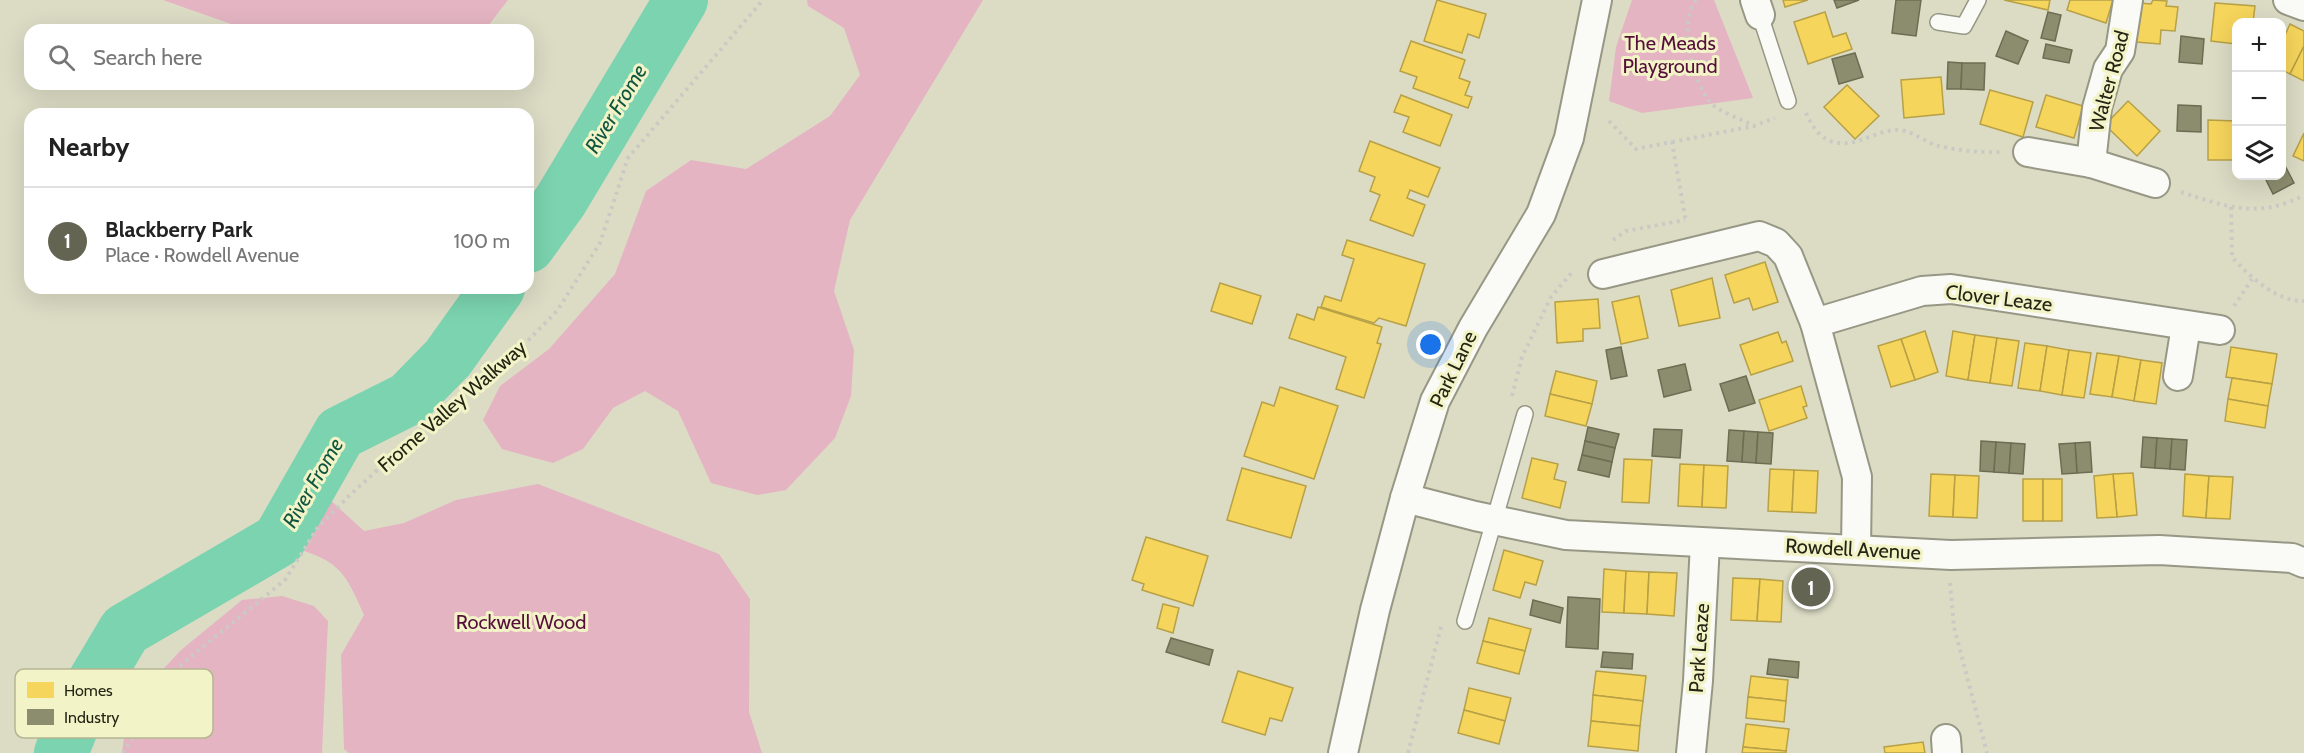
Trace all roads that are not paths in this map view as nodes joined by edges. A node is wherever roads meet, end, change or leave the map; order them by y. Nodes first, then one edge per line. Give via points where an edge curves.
1 (1597, 0) edge
2 (1978, 0) edge
3 (2128, 0) edge
4 (2288, 0) edge
5 (2304, 6) edge
6 (1757, 7) edge
7 (1938, 22) dead end
8 (1792, 107) road end
9 (2028, 152) road end
10 (2091, 162) junction
11 (2155, 183) road end
12 (1603, 274) dead end
13 (1815, 322) junction
14 (2186, 326) junction
15 (2220, 330) dead end
16 (2178, 375) dead end
17 (1525, 414) dead end
18 (1405, 498) junction
19 (1492, 520) junction
20 (1706, 543) junction
21 (1856, 549) junction
22 (2304, 563) edge
23 (1465, 621) dead end
24 (1342, 753) edge
25 (1691, 753) edge

1 - 18 street, Park Lane via 1569,138 1541,214 1473,328 1436,401
2 - 7 lane via 1964,26
3 - 10 street, Walter Road via 2120,51 2108,69 2097,108
4 - 5 street
6 - 8 lane
9 - 10 street
10 - 11 street
12 - 13 street via 1759,236 1776,243 1788,256
13 - 14 street, Clover Leaze via 1922,291 1951,289
13 - 21 street via 1857,477
14 - 15 street, Clover Leaze
14 - 16 street
17 - 19 lane
18 - 19 street, Rowdell Avenue
18 - 24 street, Park Lane
19 - 20 street, Rowdell Avenue via 1566,534
19 - 23 lane
20 - 21 street, Rowdell Avenue
20 - 25 street, Park Leaze
21 - 22 street, Rowdell Avenue via 1952,555 2159,550 2292,558

